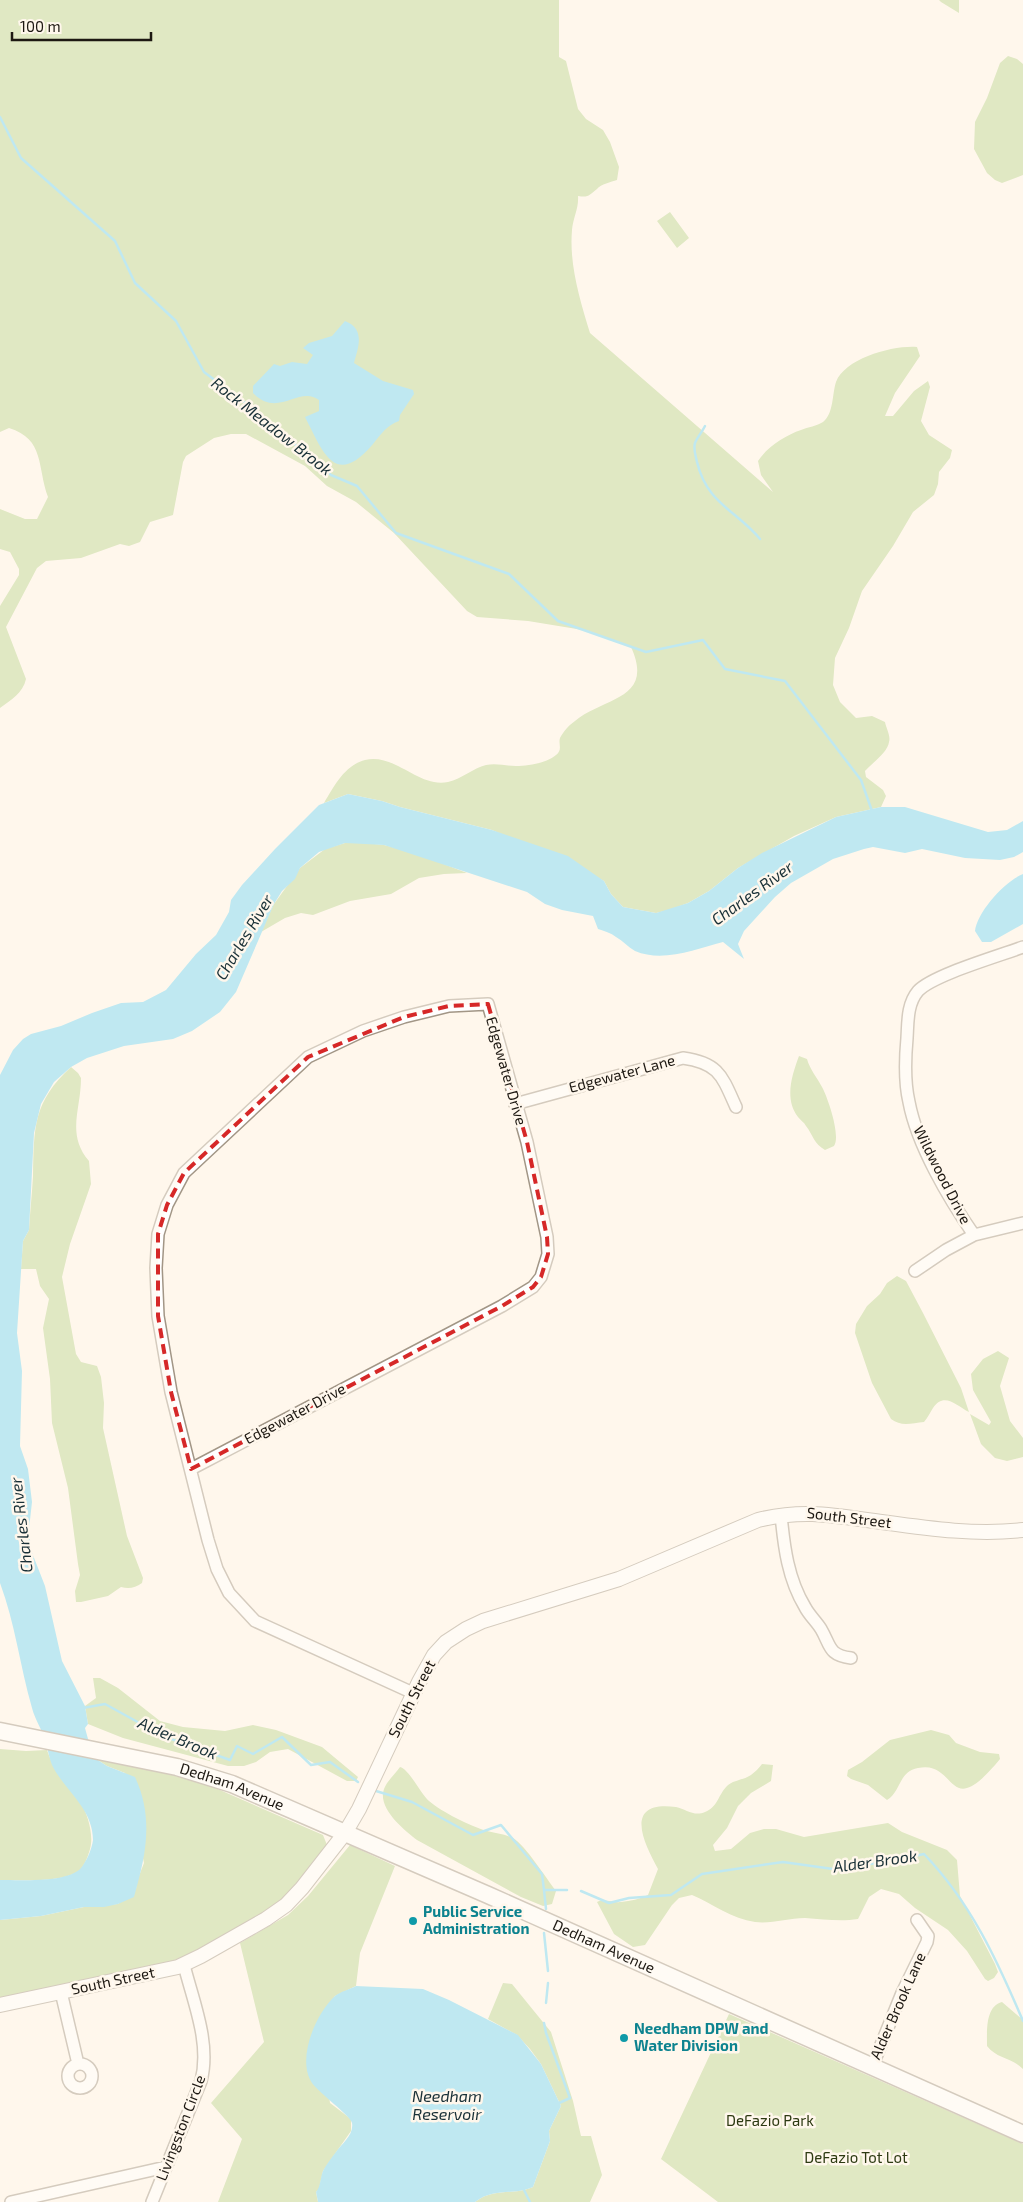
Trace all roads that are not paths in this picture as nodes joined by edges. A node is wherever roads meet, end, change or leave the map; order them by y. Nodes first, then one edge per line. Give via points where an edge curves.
1 (1023, 947) edge
2 (516, 1104) junction
3 (736, 1107) dead end
4 (1023, 1223) edge
5 (974, 1235) junction
6 (915, 1271) dead end
7 (190, 1469) junction
8 (781, 1515) junction
9 (1023, 1530) edge
10 (851, 1658) dead end
11 (413, 1693) junction
12 (0, 1731) edge
13 (345, 1833) junction
14 (917, 1920) dead end
15 (184, 1965) junction
16 (61, 1992) junction
17 (0, 2005) edge
18 (78, 2064) dead end
19 (872, 2066) junction
20 (1023, 2134) edge
21 (166, 2167) junction
22 (11, 2202) edge
23 (152, 2202) edge

1 - 5 street, Wildwood Drive via 928,983 915,996 909,1011 905,1076 913,1121 926,1152
2 - 3 street, Edgewater Lane via 683,1058 708,1064 722,1076
2 - 7 street, Edgewater Drive via 547,1237 548,1254 541,1277 533,1286 502,1306
2 - 7 street, Edgewater Drive via 488,1004 449,1006 363,1031 308,1057 184,1172 167,1205 158,1234 156,1268 162,1349
4 - 5 street
5 - 6 street
7 - 11 street, Edgewater Drive via 217,1569 242,1608 255,1621
8 - 9 street, South Street via 800,1512 824,1514 962,1532
8 - 10 street via 786,1563 804,1606 833,1652
8 - 11 street, South Street via 758,1520 619,1578 474,1625 438,1650
11 - 13 street, South Street
12 - 13 main road, Dedham Avenue via 186,1769 213,1777
13 - 15 street, South Street via 313,1876 280,1909 246,1932
13 - 19 main road, Dedham Avenue
14 - 19 street, Alder Brook Lane via 928,1936 927,1942
15 - 16 street, South Street
15 - 21 street, Livingston Circle via 200,2032 204,2069
16 - 17 street, South Street
16 - 18 street
19 - 20 main road, Dedham Avenue
21 - 22 street
21 - 23 street, Livingston Circle

